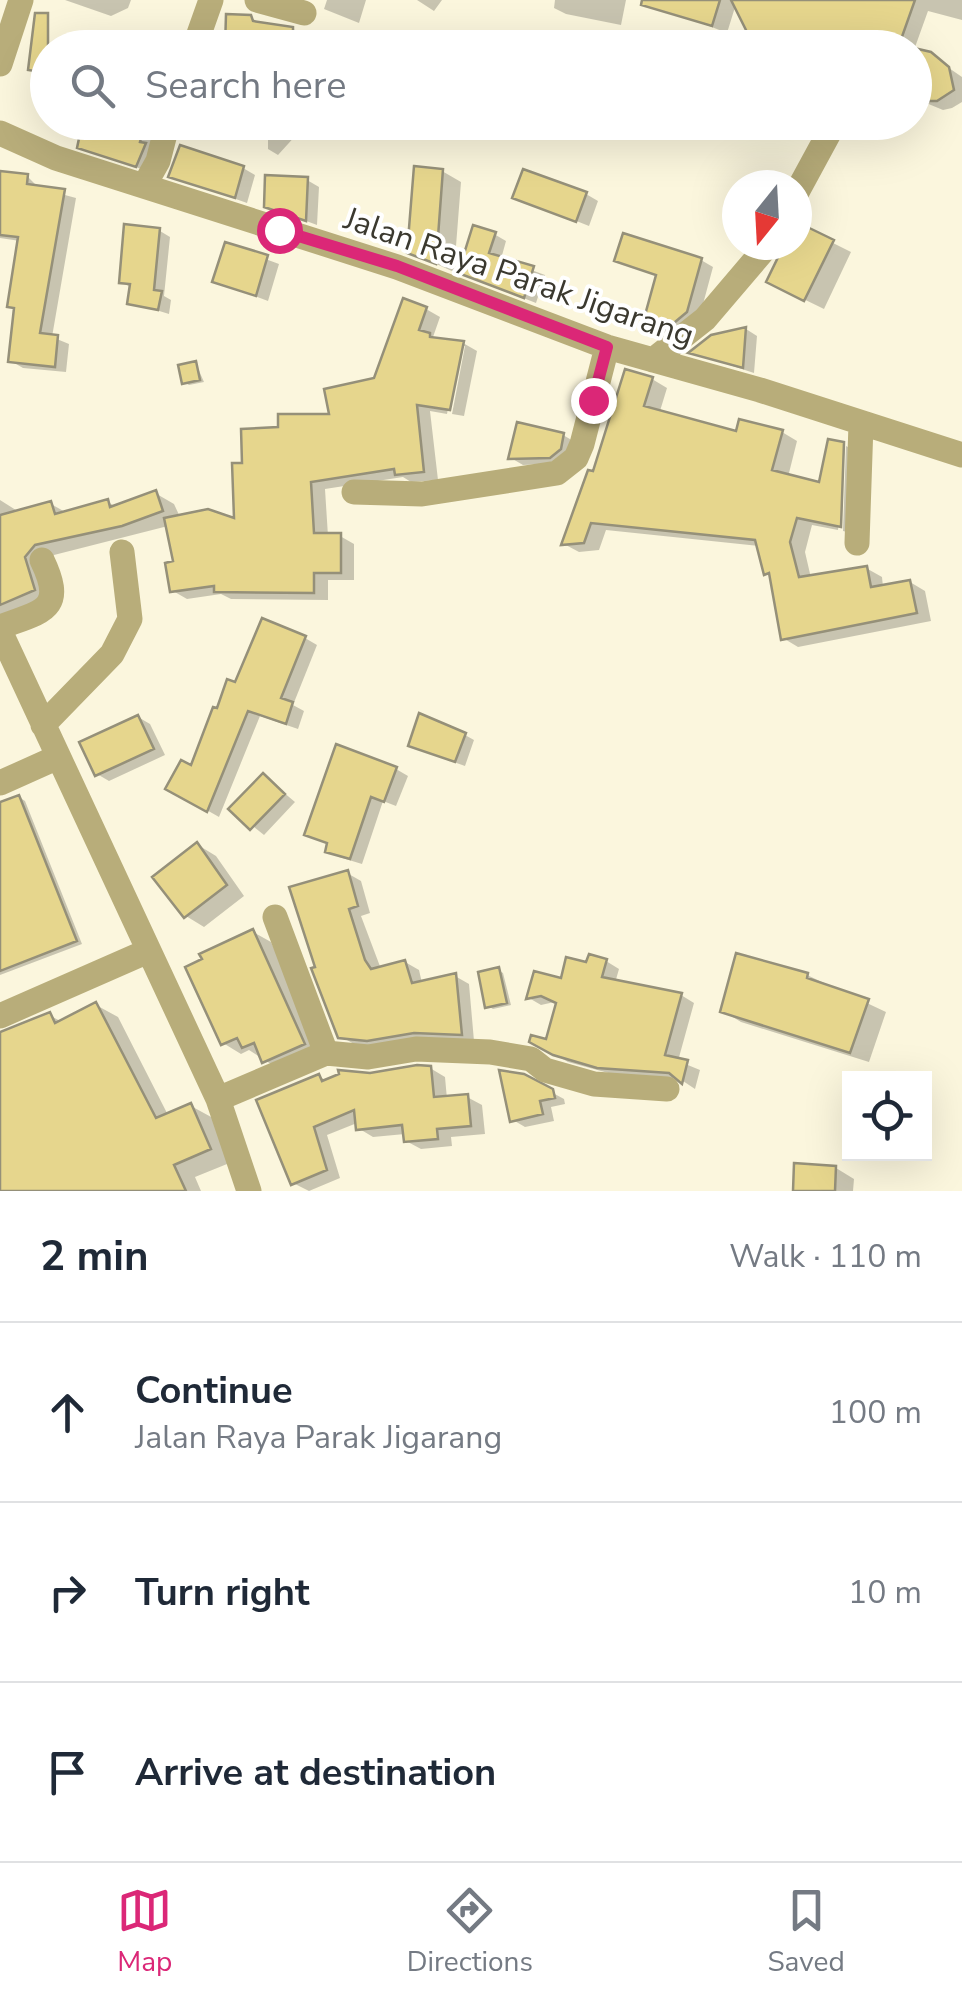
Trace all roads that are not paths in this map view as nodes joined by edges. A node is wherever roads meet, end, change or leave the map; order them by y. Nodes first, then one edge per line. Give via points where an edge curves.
1 (21, 0) edge
2 (211, 0) edge
3 (257, 0) edge
4 (304, 13) dead end
5 (200, 30) edge
6 (0, 64) edge
7 (0, 134) edge
8 (161, 140) edge
9 (825, 140) edge
10 (809, 170) edge
11 (144, 186) junction
12 (755, 260) edge
13 (607, 347) junction
14 (653, 360) junction
15 (861, 424) junction
16 (962, 455) edge
17 (354, 492) dead end
18 (857, 544) dead end
19 (122, 552) dead end
20 (42, 560) dead end
21 (0, 629) edge
22 (43, 725) junction
23 (58, 757) junction
24 (0, 783) edge
25 (276, 917) dead end
26 (148, 951) junction
27 (0, 1016) edge
28 (326, 1053) junction
29 (668, 1090) dead end
30 (218, 1099) junction
31 (247, 1190) edge

1 - 6 street
2 - 5 street
3 - 4 street
7 - 11 street, Jalan Raya Parak Jigarang
8 - 11 street
9 - 10 street
11 - 13 street, Jalan Raya Parak Jigarang via 397,266
12 - 14 street via 705,320
13 - 14 street, Jalan Raya Parak Jigarang
13 - 17 street via 576,458 557,473 422,494
14 - 15 street, Jalan Raya Parak Jigarang
15 - 16 street, Jalan Raya Parak Jigarang
15 - 18 street
19 - 22 street via 130,619 112,654
20 - 21 street via 54,597 44,611
21 - 22 street
22 - 23 street
23 - 24 street
23 - 26 street
25 - 28 street
26 - 27 street
26 - 30 street
28 - 29 street via 490,1052 594,1084
28 - 30 street
30 - 31 street

